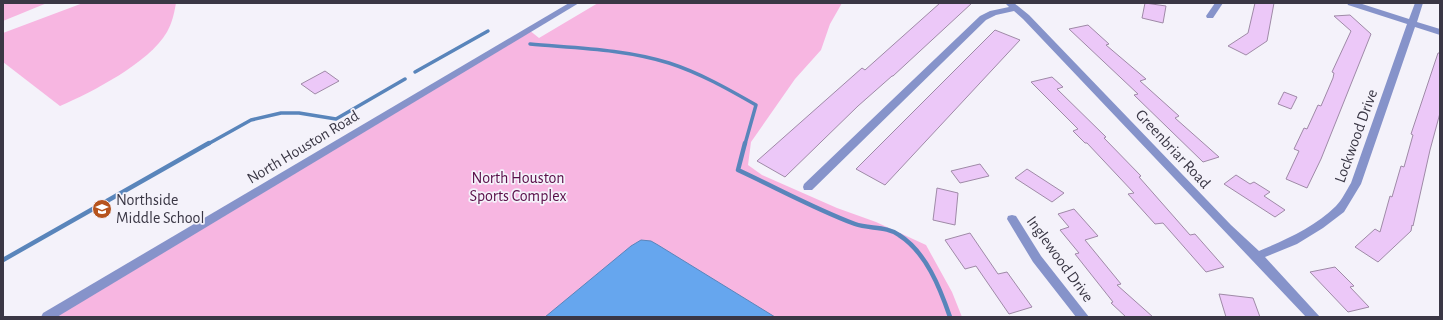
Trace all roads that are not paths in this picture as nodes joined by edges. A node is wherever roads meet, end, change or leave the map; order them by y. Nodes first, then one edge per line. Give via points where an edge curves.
1 (575, 3) edge
2 (1219, 3) edge
3 (1351, 3) edge
4 (1419, 3) edge
5 (1012, 6) edge
6 (1210, 16) dead end
7 (1412, 23) junction
8 (1440, 32) edge
9 (808, 187) dead end
10 (1012, 219) dead end
11 (1257, 256) junction
12 (47, 317) edge
13 (1083, 317) edge
14 (1314, 317) edge

1 - 12 street, North Houston Road
2 - 6 street
3 - 7 street
4 - 7 street, Lockwood Drive
5 - 9 street via 983,18
5 - 11 street, Greenbriar Road via 1026,17 1227,228
7 - 8 street
7 - 11 street, Lockwood Drive via 1356,184 1340,209 1293,241
10 - 13 street, Inglewood Drive via 1037,259
11 - 14 street, Greenbriar Road

